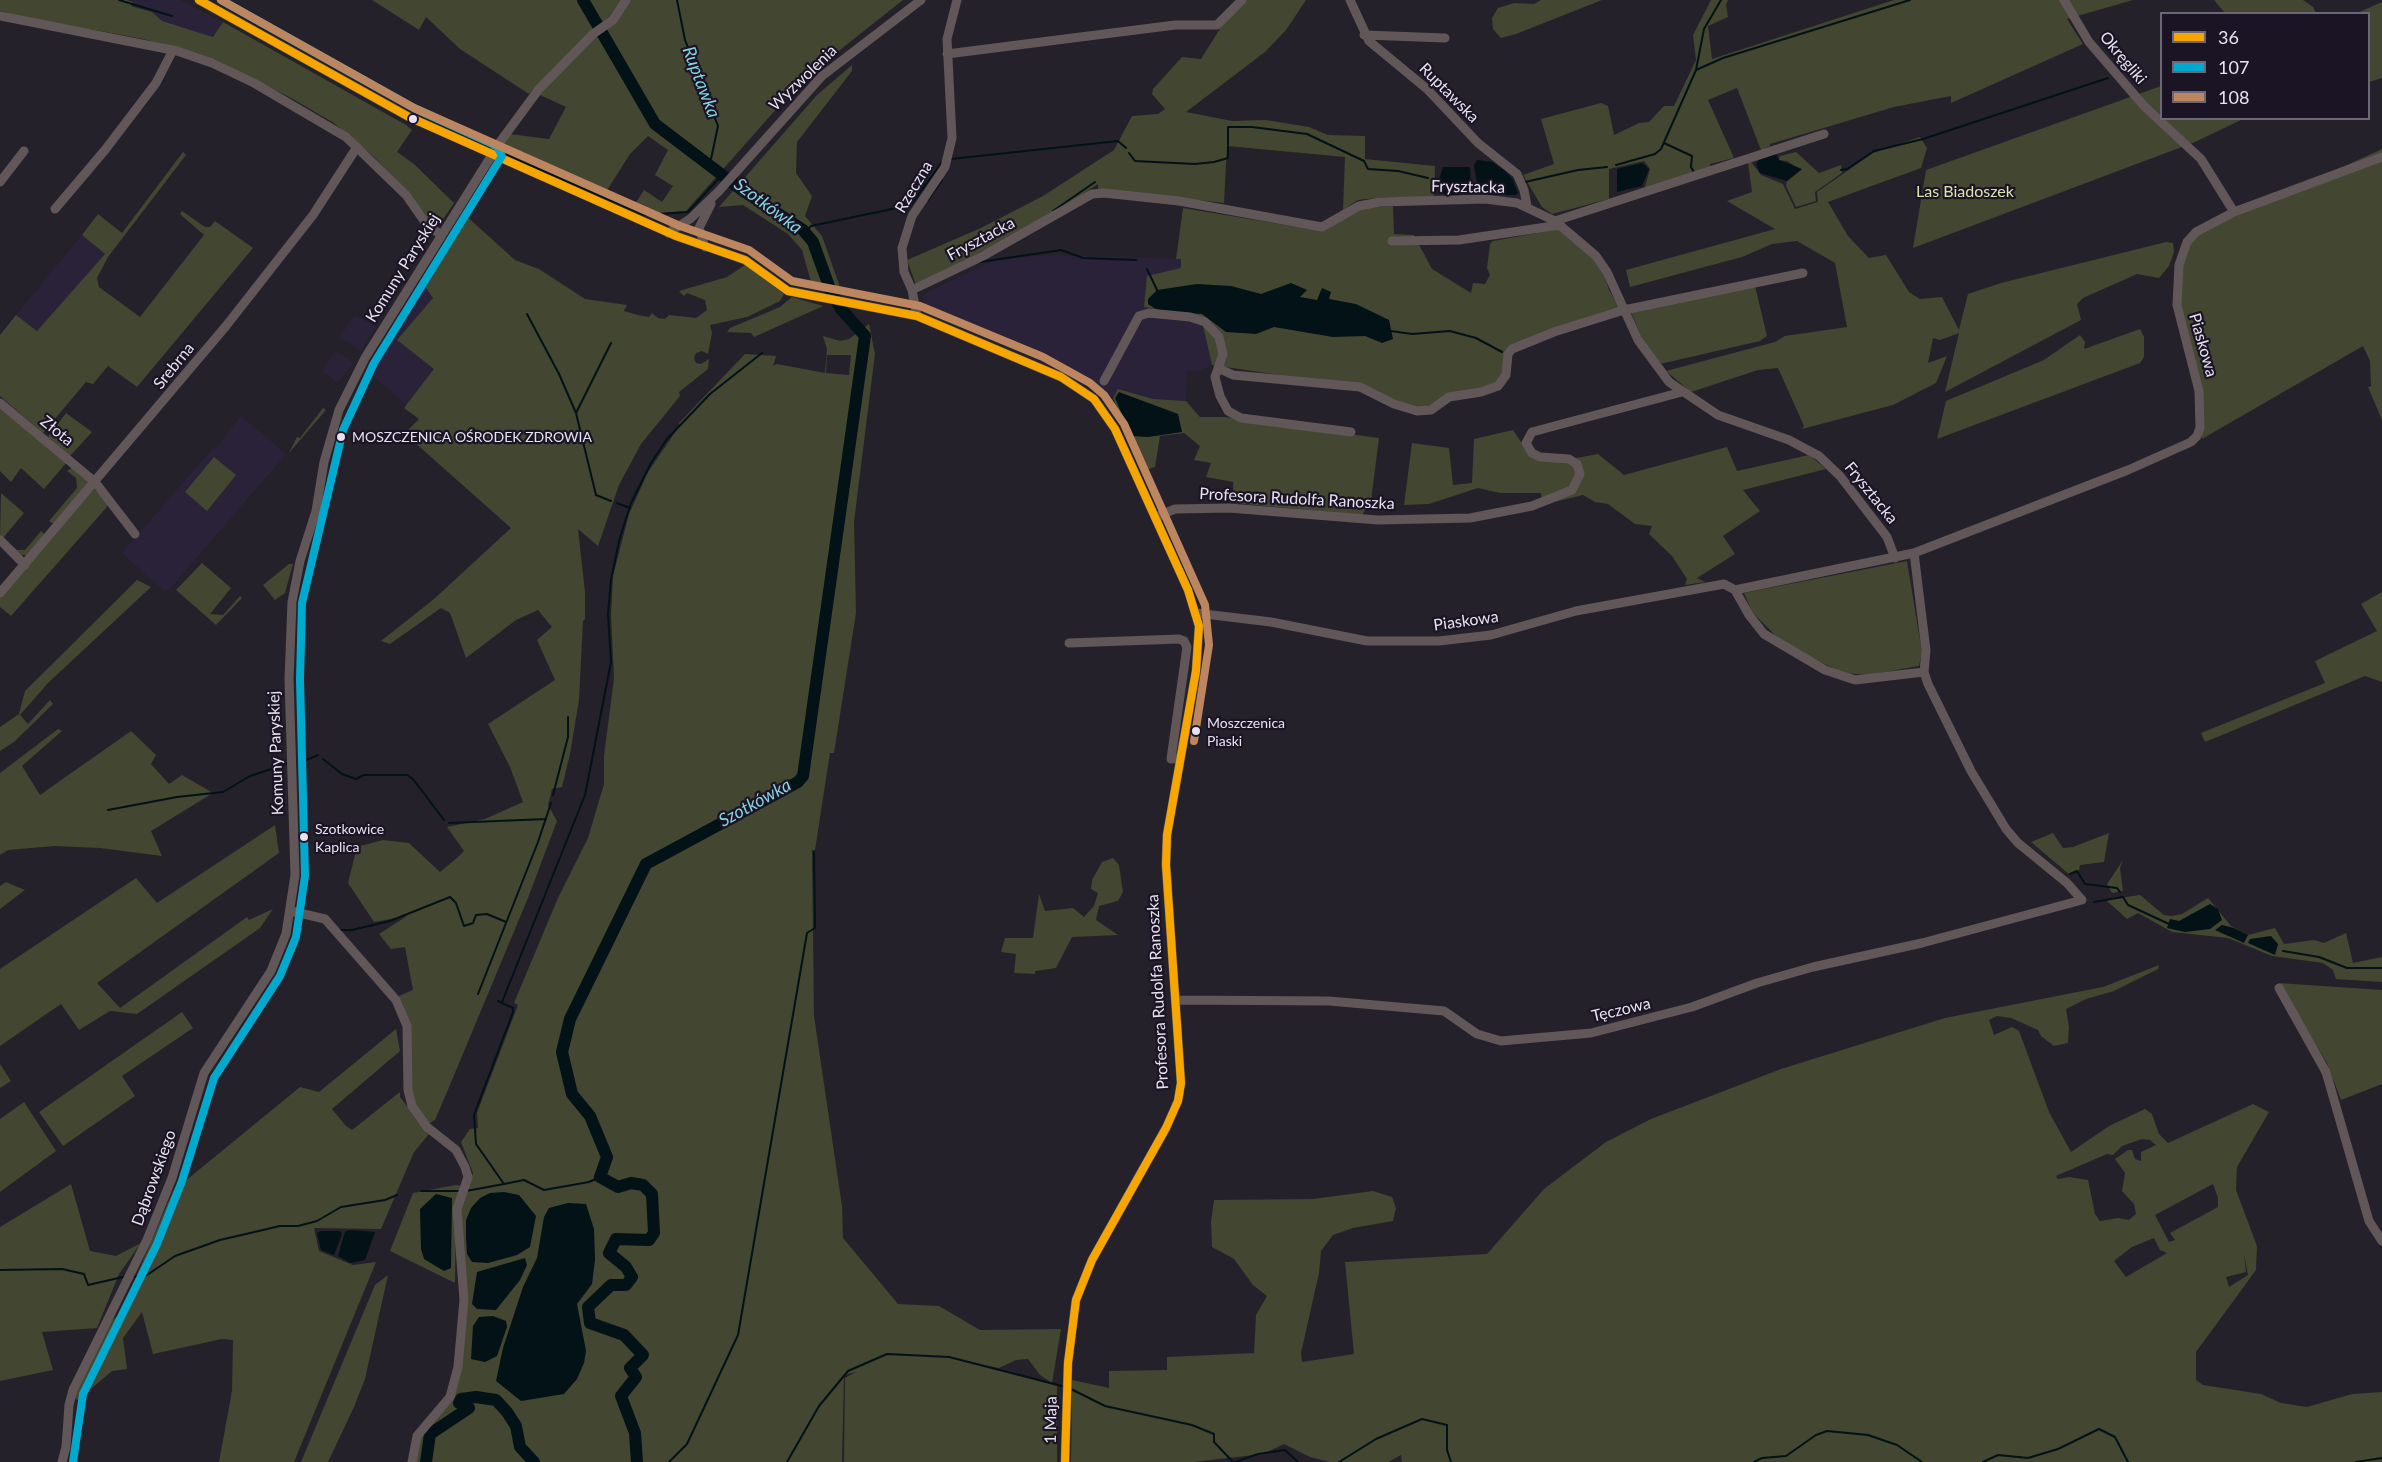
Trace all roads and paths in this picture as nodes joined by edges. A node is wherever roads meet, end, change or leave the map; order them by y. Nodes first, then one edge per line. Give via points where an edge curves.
1 (199, 0) edge
2 (626, 0) edge
3 (921, 0) edge
4 (957, 0) edge
5 (1242, 0) edge
6 (1350, 0) edge
7 (2064, 0) edge
8 (0, 16) edge
9 (1364, 35) junction
10 (1445, 38) dead end
11 (177, 51) junction
12 (947, 54) junction
13 (1824, 134) dead end
14 (357, 147) junction
15 (24, 151) dead end
16 (492, 155) junction
17 (2382, 157) edge
18 (0, 182) edge
19 (721, 189) junction
20 (1527, 206) junction
21 (56, 209) dead end
22 (2234, 212) junction
23 (688, 220) junction
24 (1557, 223) junction
25 (699, 228) junction
26 (668, 233) junction
27 (440, 234) junction
28 (685, 240) junction
29 (1392, 241) dead end
30 (705, 247) junction
31 (1803, 273) dead end
32 (912, 290) junction
33 (1624, 310) junction
34 (917, 316) junction
35 (1218, 368) junction
36 (1104, 381) dead end
37 (1682, 392) junction
38 (0, 403) edge
39 (1351, 432) dead end
40 (94, 482) junction
41 (1156, 517) junction
42 (135, 534) dead end
43 (0, 540) edge
44 (1914, 553) junction
45 (1895, 558) junction
46 (25, 565) junction
47 (1735, 590) junction
48 (0, 593) edge
49 (1196, 613) junction
50 (1068, 644) dead end
51 (1924, 672) junction
52 (1180, 758) junction
53 (291, 911) junction
54 (2278, 988) dead end
55 (1176, 1000) junction
56 (2382, 1241) edge
57 (1067, 1380) joint
58 (62, 1462) edge
59 (412, 1462) edge
60 (1065, 1462) edge

1 - 16 street, Profesora Rudolfa Ranoszka via 409,117
2 - 16 street, Komuny Paryskiej via 606,26 593,34 539,89
3 - 19 street, Wyzwolenia via 822,76
4 - 12 street, Rzeczna
5 - 12 street via 1217,25 1175,25
6 - 9 street, Ruptawska
7 - 22 street, Okręgliki via 2089,42 2144,106 2201,159
8 - 11 street
9 - 10 street
9 - 20 street, Ruptawska via 1427,89 1478,143 1517,174
11 - 14 street via 254,83 331,127
11 - 21 street
12 - 32 street, Rzeczna via 952,138 945,167 906,232 902,260
13 - 24 street
14 - 27 street via 406,195 427,225
14 - 40 street, Srebrna via 305,225 158,409
15 - 18 street
16 - 26 street, Profesora Rudolfa Ranoszka
16 - 27 street, Komuny Paryskiej
17 - 22 street, Piaskowa
19 - 23 street
19 - 25 street
20 - 24 street, Frysztacka
20 - 32 street, Frysztacka via 1485,199 1380,202 1359,206 1322,226 1179,201 1092,194 983,256
22 - 44 street, Piaskowa via 2191,236 2180,265 2178,317 2199,391 2200,423 2195,439 2128,470
23 - 26 street
23 - 28 street
24 - 29 street via 1459,240
24 - 33 street, Frysztacka via 1596,256
25 - 28 street
25 - 30 street
26 - 28 street, Profesora Rudolfa Ranoszka
27 - 53 street, Komuny Paryskiej via 365,358 342,404 298,573 289,650 295,875
28 - 30 street, Profesora Rudolfa Ranoszka
30 - 34 street, Profesora Rudolfa Ranoszka via 745,260 788,291
31 - 33 street
32 - 34 street, Rzeczna
33 - 35 street via 1515,347 1508,354 1506,375 1498,386 1449,397 1431,410 1410,409 1360,387 1241,376
33 - 37 street, Frysztacka via 1654,366
34 - 41 street, Profesora Rudolfa Ranoszka via 1087,393 1115,429
35 - 36 street via 1224,354 1212,328 1190,317 1144,314 1135,320
35 - 39 street via 1215,377 1220,396 1227,410 1240,418
37 - 41 street, Profesora Rudolfa Ranoszka via 1532,432 1526,440 1530,451 1540,457 1575,462 1579,480 1572,490 1558,498 1509,510 1470,518 1378,520 1242,508 1195,508 1175,509
37 - 45 street, Frysztacka via 1718,415 1789,440 1819,456 1840,476 1887,537
38 - 40 street, Złota
40 - 42 street, Złota
40 - 46 street, Srebrna
41 - 49 street, Profesora Rudolfa Ranoszka
43 - 46 street
44 - 45 street, Piaskowa
44 - 51 street via 1926,650
45 - 47 street, Piaskowa
46 - 48 street, Srebrna
47 - 49 street, Piaskowa via 1718,585 1576,611 1491,635 1439,641 1367,641 1271,622
47 - 51 street via 1764,634 1825,670 1855,680
49 - 52 street, Profesora Rudolfa Ranoszka via 1199,644
50 - 52 street, Profesora Rudolfa Ranoszka via 1184,641 1171,759
51 - 55 street, Tęczowa via 1971,772 2006,829 2082,900 1922,943 1813,967 1642,1022 1582,1034 1501,1041 1477,1034 1444,1011 1329,1000
52 - 55 street, Profesora Rudolfa Ranoszka via 1166,865
53 - 58 street, Dąbrowskiego via 274,965 204,1073 172,1178 147,1240 73,1390
53 - 59 street via 325,919 396,1000 407,1026 407,1081 412,1106 427,1127 456,1150 468,1177 458,1209 464,1300 458,1367 446,1404 417,1436
54 - 56 street via 2326,1072 2369,1221
55 - 57 street, Profesora Rudolfa Ranoszka via 1181,1072 1178,1101 1082,1281 1073,1314
57 - 60 street, 1 Maja

